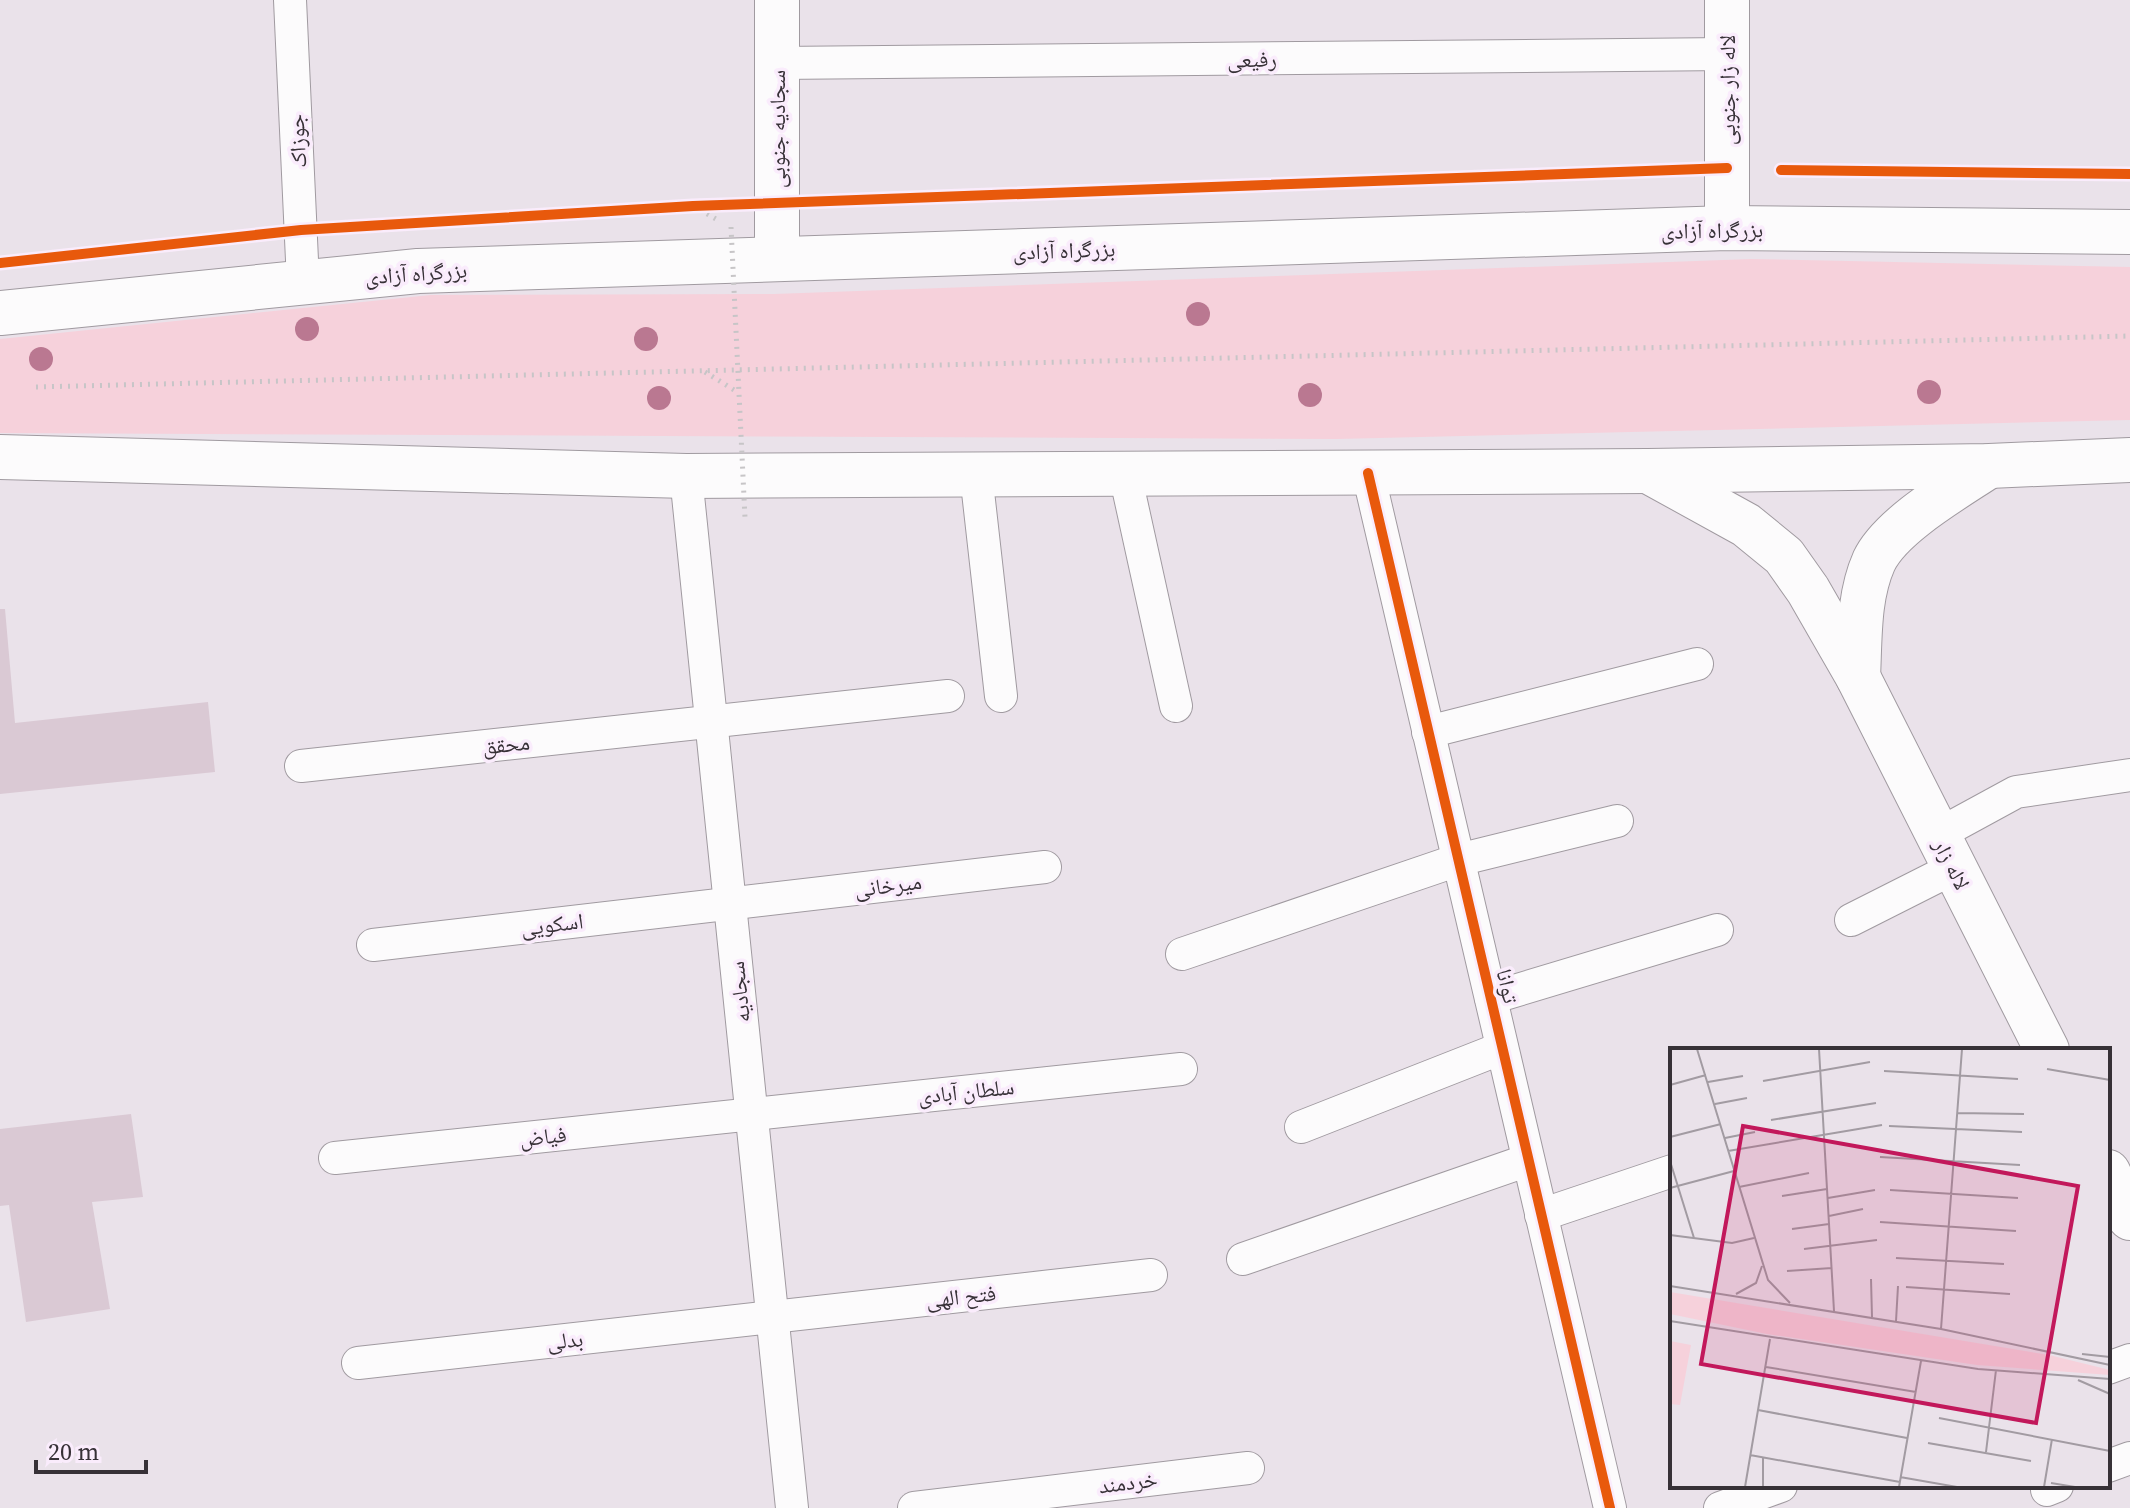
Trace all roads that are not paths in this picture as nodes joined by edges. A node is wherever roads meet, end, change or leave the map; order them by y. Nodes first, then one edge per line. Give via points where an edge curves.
1 (290, 0) edge
2 (777, 0) edge
3 (1727, 0) edge
4 (1727, 54) junction
5 (777, 63) junction
6 (1727, 228) junction
7 (2130, 232) edge
8 (777, 259) junction
9 (303, 282) junction
10 (0, 313) edge
11 (0, 457) edge
12 (2130, 460) edge
13 (1989, 466) junction
14 (1648, 471) junction
15 (1368, 473) junction
16 (976, 474) junction
17 (1125, 474) junction
18 (686, 476) junction
19 (1697, 664) dead end
20 (1858, 677) junction
21 (948, 696) dead end
22 (1001, 696) dead end
23 (1176, 706) dead end
24 (711, 722) junction
25 (1428, 732) junction
26 (301, 766) dead end
27 (2130, 775) edge
28 (1617, 821) dead end
29 (1945, 851) junction
30 (1458, 860) junction
31 (1045, 867) dead end
32 (730, 904) junction
33 (1851, 920) dead end
34 (1717, 930) dead end
35 (373, 945) dead end
36 (1182, 954) dead end
37 (1491, 998) junction
38 (1502, 1048) junction
39 (2046, 1048) edge
40 (1181, 1069) dead end
41 (751, 1114) junction
42 (1301, 1127) dead end
43 (335, 1158) dead end
44 (1528, 1160) junction
45 (1670, 1172) edge
46 (2110, 1176) edge
47 (1541, 1215) junction
48 (2130, 1218) edge
49 (1243, 1259) dead end
50 (1151, 1275) dead end
51 (772, 1317) junction
52 (2130, 1360) edge
53 (358, 1363) dead end
54 (2110, 1367) edge
55 (2130, 1458) edge
56 (2110, 1465) edge
57 (1248, 1468) dead end
58 (1775, 1488) edge
59 (792, 1508) edge
60 (914, 1508) edge
61 (1610, 1508) edge
62 (1720, 1508) edge

1 - 9 street, جوزاک
2 - 5 main road, سجادیه جنوبی
3 - 4 main road, لاله زار جنوبی
4 - 5 street, رفیعی
4 - 6 main road, لاله زار جنوبی
5 - 8 main road, سجادیه جنوبی
6 - 7 main road, بزرگراه آزادی
6 - 8 main road, بزرگراه آزادی
8 - 9 main road, بزرگراه آزادی via 418,271
9 - 10 main road, بزرگراه آزادی
11 - 18 main road
12 - 13 main road
13 - 14 main road
13 - 20 main road, لاله زار via 1913,517 1875,558 1862,599
14 - 15 main road
14 - 20 main road, لاله زار via 1746,525 1784,556
15 - 17 main road
15 - 25 street, توانا
16 - 17 main road
16 - 18 main road
16 - 22 street
17 - 23 street
18 - 24 street, سجادیه
19 - 25 street
20 - 29 main road, لاله زار
21 - 24 street, محقق
24 - 26 street, محقق
24 - 32 street, سجادیه
25 - 30 street, توانا
27 - 29 street via 2016,792
28 - 30 street
29 - 33 street
29 - 39 main road, لاله زار
30 - 36 street
30 - 37 street, توانا
31 - 32 street, میرخانی
32 - 35 street, اسکویی
32 - 41 street, سجادیه
34 - 37 street
37 - 38 street, توانا
38 - 42 street
38 - 44 street, توانا
40 - 41 street, سلطان آبادی
41 - 43 street, فیاض
41 - 51 street, سجادیه
44 - 47 street, توانا
44 - 49 street
45 - 47 street
46 - 48 main road
47 - 61 street, توانا
50 - 51 street, فتح الهی
51 - 53 street, بدلی
51 - 59 street, سجادیه
52 - 54 street
55 - 56 street
57 - 60 street, خردمند
58 - 62 street

